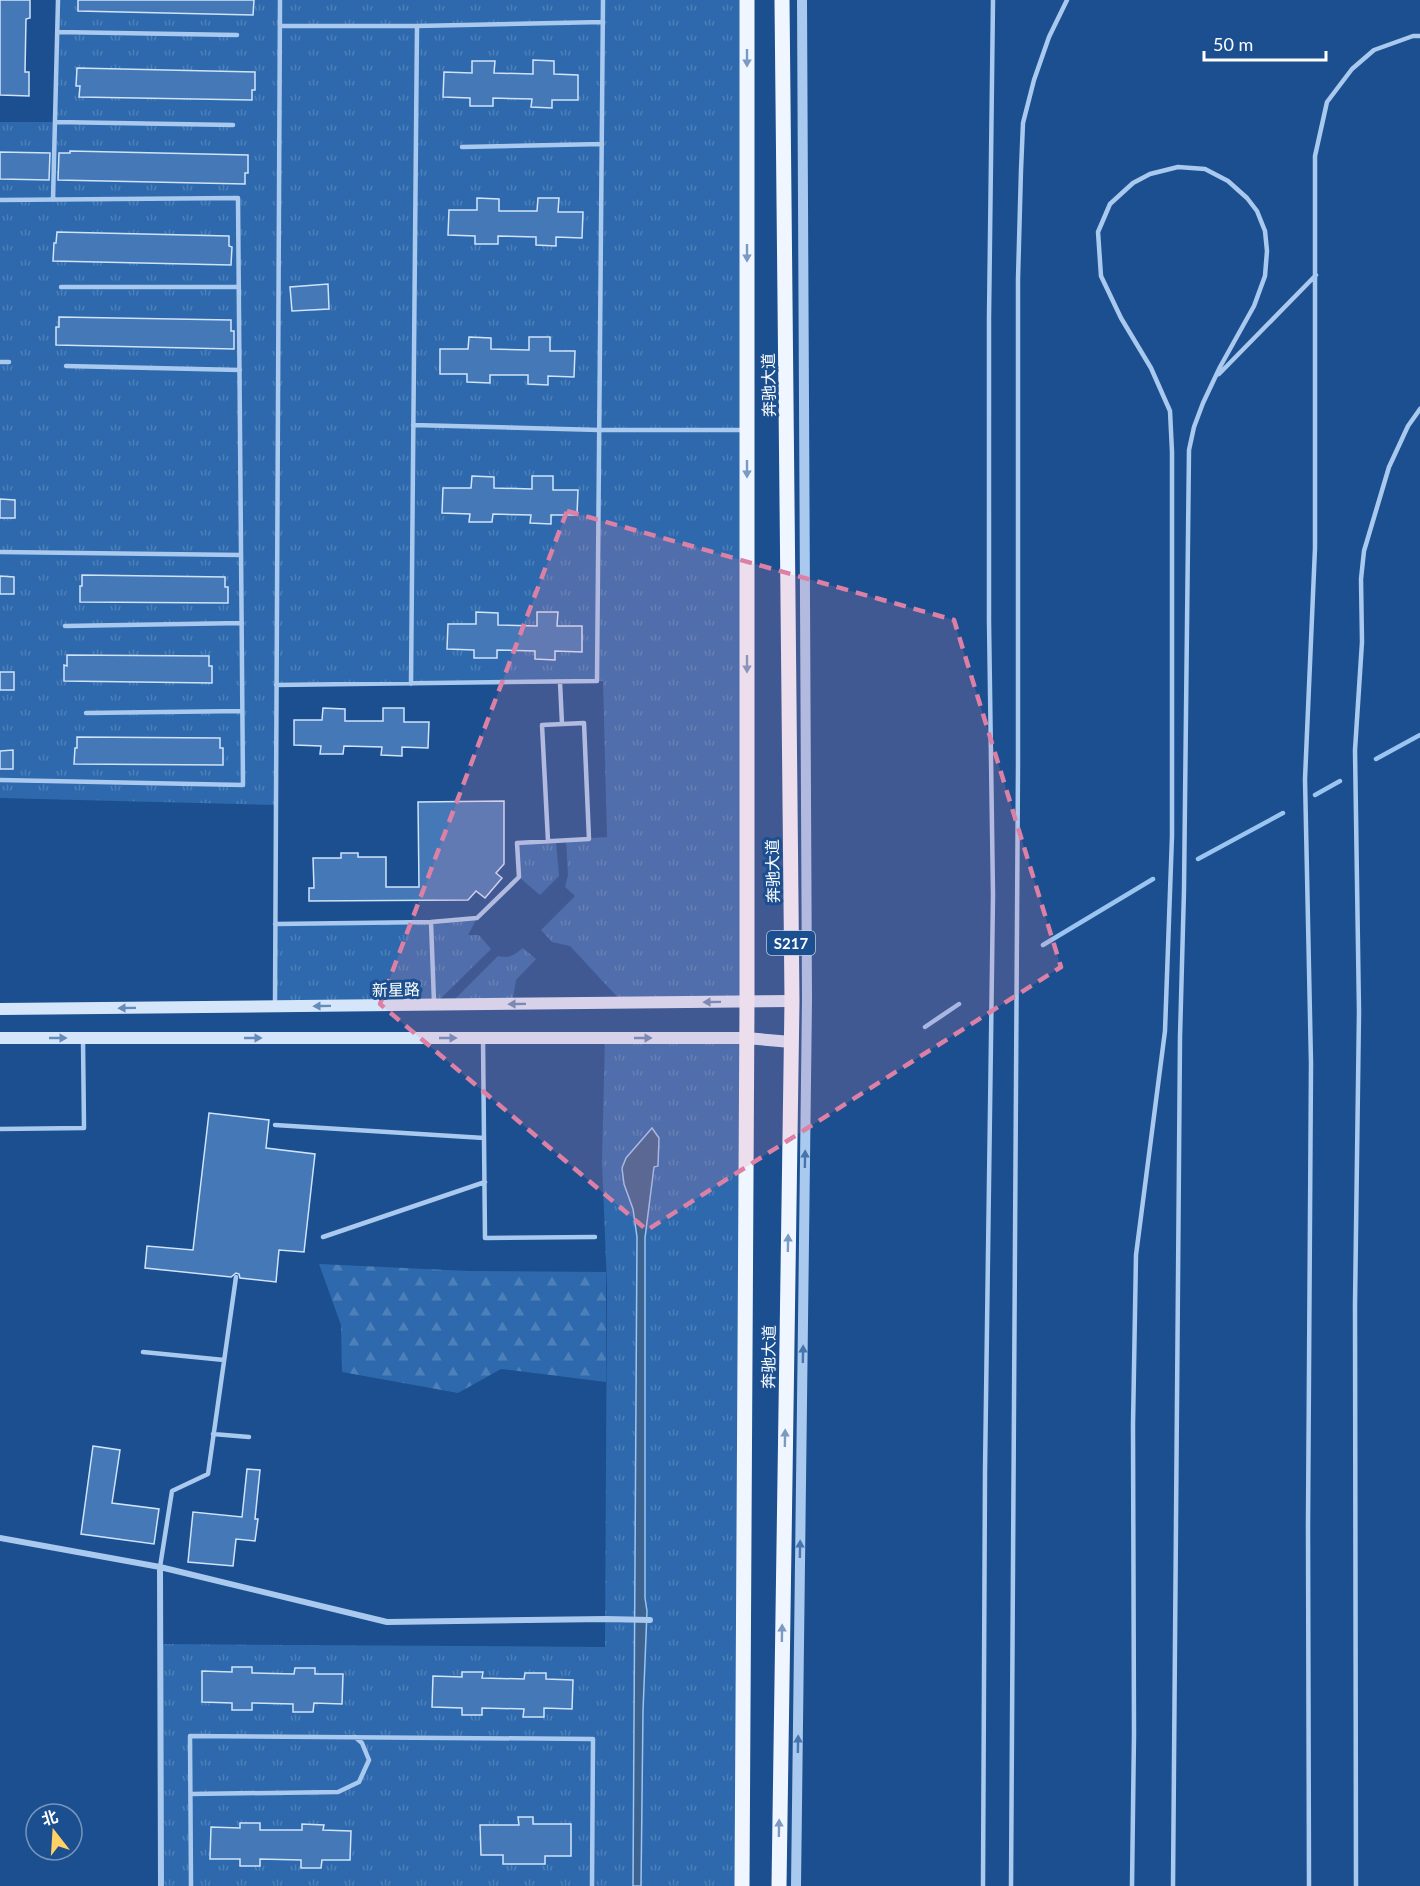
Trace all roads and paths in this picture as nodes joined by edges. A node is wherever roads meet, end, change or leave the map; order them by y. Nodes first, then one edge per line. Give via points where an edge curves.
1 (58, 0) edge
2 (280, 0) edge
3 (603, 0) edge
4 (747, 0) edge
5 (782, 0) edge
6 (802, 0) edge
7 (993, 0) edge
8 (1067, 0) edge
9 (603, 22) junction
10 (280, 26) junction
11 (417, 26) junction
12 (57, 32) junction
13 (237, 35) dead end
14 (1420, 36) edge
15 (55, 122) junction
16 (233, 125) dead end
17 (602, 144) junction
18 (462, 147) dead end
19 (0, 200) edge
20 (53, 200) junction
21 (1316, 274) junction
22 (61, 287) dead end
23 (239, 287) junction
24 (0, 362) edge
25 (9, 362) dead end
26 (66, 366) dead end
27 (240, 370) junction
28 (1215, 378) junction
29 (1420, 409) edge
30 (413, 425) junction
31 (599, 430) junction
32 (747, 430) junction
33 (0, 552) edge
34 (241, 555) junction
35 (242, 623) junction
36 (66, 626) dead end
37 (560, 682) junction
38 (411, 684) junction
39 (276, 686) junction
40 (242, 711) junction
41 (86, 713) dead end
42 (562, 724) junction
43 (0, 780) edge
44 (548, 841) junction
45 (431, 922) junction
46 (275, 924) junction
47 (747, 1002) junction
48 (792, 1002) junction
49 (434, 1005) junction
50 (274, 1006) junction
51 (0, 1009) edge
52 (0, 1038) edge
53 (83, 1038) junction
54 (483, 1038) junction
55 (746, 1038) junction
56 (791, 1042) junction
57 (798, 1064) junction
58 (275, 1125) dead end
59 (0, 1129) edge
60 (484, 1138) junction
61 (485, 1182) junction
62 (595, 1236) dead end
63 (323, 1237) dead end
64 (236, 1277) dead end
65 (143, 1352) dead end
66 (224, 1360) junction
67 (213, 1434) junction
68 (249, 1437) dead end
69 (0, 1538) edge
70 (160, 1567) junction
71 (650, 1620) dead end
72 (355, 1737) junction
73 (191, 1794) junction
74 (160, 1886) edge
75 (191, 1886) edge
76 (592, 1886) edge
77 (741, 1886) edge
78 (779, 1886) edge
79 (796, 1886) edge
80 (983, 1886) edge
81 (1011, 1886) edge
82 (1132, 1886) edge
83 (1173, 1886) edge
84 (1309, 1886) edge
85 (1356, 1886) edge

1 - 12 lane
2 - 10 lane
3 - 9 lane
4 -> 32 main road, 奔驰大道 / S217
5 - 48 main road, 奔驰大道 / S217
6 - 57 street
7 - 80 lane via 989,609 993,895
8 - 81 lane via 1034,80 1023,123 1021,170
9 - 11 lane
9 - 17 lane
10 - 11 lane
10 - 39 lane
11 - 30 lane
12 - 13 lane
12 - 15 lane
14 - 21 lane via 1374,50 1352,69 1327,102 1314,156
15 - 16 lane
15 - 20 lane
17 - 18 lane
17 - 31 lane
19 - 20 lane
20 - 23 lane via 238,198
21 - 28 lane
21 - 84 lane via 1315,548 1305,779 1311,1063
22 - 23 lane
23 - 27 lane
24 - 25 lane
26 - 27 lane
27 - 34 lane
28 - 82 lane via 1254,306 1265,276 1265,231 1247,198 1228,181 1205,169 1178,167 1133,183 1110,204 1098,232 1101,276 1170,411 1172,452 1172,836 1165,1031 1136,1255
28 - 83 lane via 1197,419 1189,450
29 - 85 lane via 1389,466 1364,551 1361,579 1362,642 1355,750 1359,1012 1355,1294
30 - 31 lane
30 - 38 lane
31 - 32 lane
31 - 37 lane via 597,681
32 -> 47 main road, 奔驰大道 / S217
33 - 34 lane
34 - 35 lane
35 - 36 lane
35 - 40 lane
37 - 38 lane
37 - 42 lane
38 - 39 lane
39 - 46 lane
40 - 41 lane
40 - 43 lane via 243,785
42 - 44 lane via 542,725
42 - 44 lane via 584,723 589,838
44 - 45 lane via 517,843 519,877 477,918
45 - 46 lane
45 - 49 lane
46 - 50 lane
47 - 48 main road, 新星路
47 -> 49 main road, 新星路
47 - 55 main road, 奔驰大道 / S217
48 - 56 main road, 奔驰大道 / S217
49 -> 50 main road, 新星路
50 -> 51 main road, 新星路
52 -> 53 main road
53 -> 54 main road
53 - 59 lane via 84,1128
54 -> 55 main road
54 - 60 lane
55 - 56 main road
55 - 77 main road, 奔驰大道 / S217
56 - 57 main road, 奔驰大道 / S217
78 -> 57 main road, 奔驰大道 / S217
79 -> 57 street
58 - 60 lane
60 - 61 lane
61 - 62 lane via 485,1238
61 - 63 lane
64 - 66 lane
65 - 66 lane
66 - 67 lane
67 - 68 lane
67 - 70 lane via 208,1474 172,1491
69 - 70 street
70 - 71 street via 387,1622
70 - 74 street
72 - 73 lane via 369,1760 359,1782 338,1792
72 - 73 lane via 190,1736
72 - 76 lane via 593,1739
73 - 75 lane

